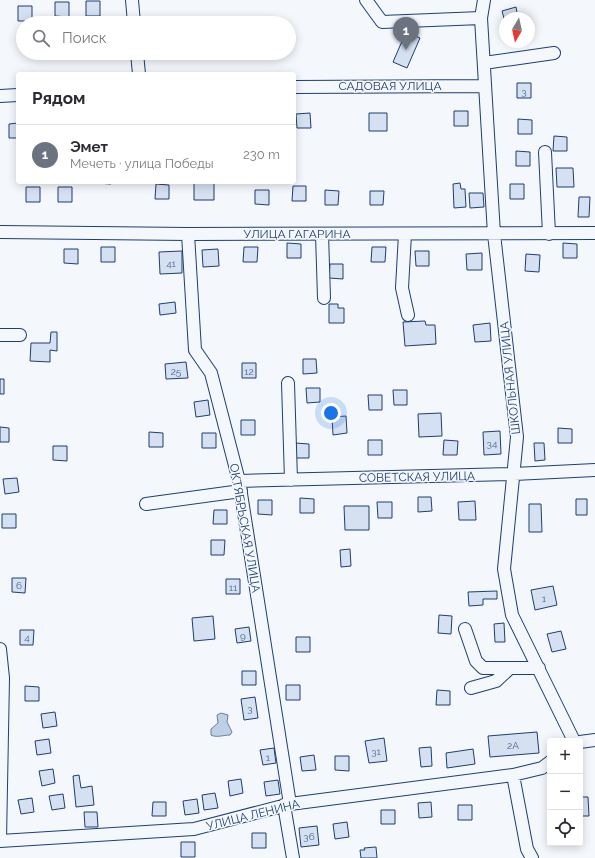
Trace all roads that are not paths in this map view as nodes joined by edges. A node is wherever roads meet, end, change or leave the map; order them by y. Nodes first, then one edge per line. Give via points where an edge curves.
1 (132, 0) edge
2 (366, 0) edge
3 (484, 0) edge
4 (133, 16) edge
5 (481, 18) junction
6 (554, 53) dead end
7 (137, 60) edge
8 (484, 63) junction
9 (138, 72) edge
10 (485, 86) junction
11 (296, 87) edge
12 (16, 95) edge
13 (0, 96) edge
14 (545, 152) dead end
15 (0, 232) edge
16 (595, 233) edge
17 (188, 234) junction
18 (322, 234) junction
19 (405, 234) junction
20 (494, 234) junction
21 (549, 234) junction
22 (324, 298) dead end
23 (408, 315) dead end
24 (0, 335) edge
25 (20, 335) dead end
26 (288, 383) dead end
27 (595, 470) edge
28 (514, 474) junction
29 (291, 480) junction
30 (240, 486) junction
31 (146, 504) dead end
32 (465, 629) dead end
33 (0, 649) edge
34 (510, 668) junction
35 (539, 668) junction
36 (471, 688) dead end
37 (573, 738) edge
38 (595, 740) edge
39 (583, 742) edge
40 (547, 764) edge
41 (513, 775) junction
42 (287, 804) junction
43 (0, 841) edge
44 (293, 858) edge
45 (532, 858) edge

1 - 4 street
2 - 5 street via 382,22
3 - 5 street, ШКОЛЬНАЯ УЛИЦА
5 - 8 street, ШКОЛЬНАЯ УЛИЦА
6 - 8 street
7 - 9 street
8 - 10 street, ШКОЛЬНАЯ УЛИЦА
10 - 11 street, САДОВАЯ УЛИЦА
10 - 20 street, ШКОЛЬНАЯ УЛИЦА
12 - 13 street
14 - 21 street
15 - 17 street, УЛИЦА ГАГАРИНА
16 - 21 street, УЛИЦА ГАГАРИНА
17 - 18 street, УЛИЦА ГАГАРИНА
17 - 30 street, ОКТЯБРЬСКАЯ УЛИЦА via 195,350 211,374
18 - 19 street, УЛИЦА ГАГАРИНА
18 - 22 street
19 - 20 street, УЛИЦА ГАГАРИНА
19 - 23 street via 402,288
20 - 21 street, УЛИЦА ГАГАРИНА
20 - 28 street, ШКОЛЬНАЯ УЛИЦА via 517,437
24 - 25 street
26 - 29 street
27 - 28 street, СОВЕТСКАЯ УЛИЦА
28 - 29 street, СОВЕТСКАЯ УЛИЦА
28 - 35 street, ШКОЛЬНАЯ УЛИЦА via 504,569 512,616
29 - 30 street, СОВЕТСКАЯ УЛИЦА
30 - 31 street, СОВЕТСКАЯ УЛИЦА
30 - 42 street, ОКТЯБРЬСКАЯ УЛИЦА
32 - 34 street via 476,661 483,668
33 - 43 street via 3,678
34 - 35 street
34 - 36 street via 496,681
35 - 37 street, ШКОЛЬНАЯ УЛИЦА
38 - 39 street
40 - 41 street, УЛИЦА ЛЕНИНА via 542,768
41 - 42 street, УЛИЦА ЛЕНИНА
41 - 45 street via 527,849
42 - 43 street, УЛИЦА ЛЕНИНА via 194,829
42 - 44 street, ОКТЯБРЬСКАЯ УЛИЦА

